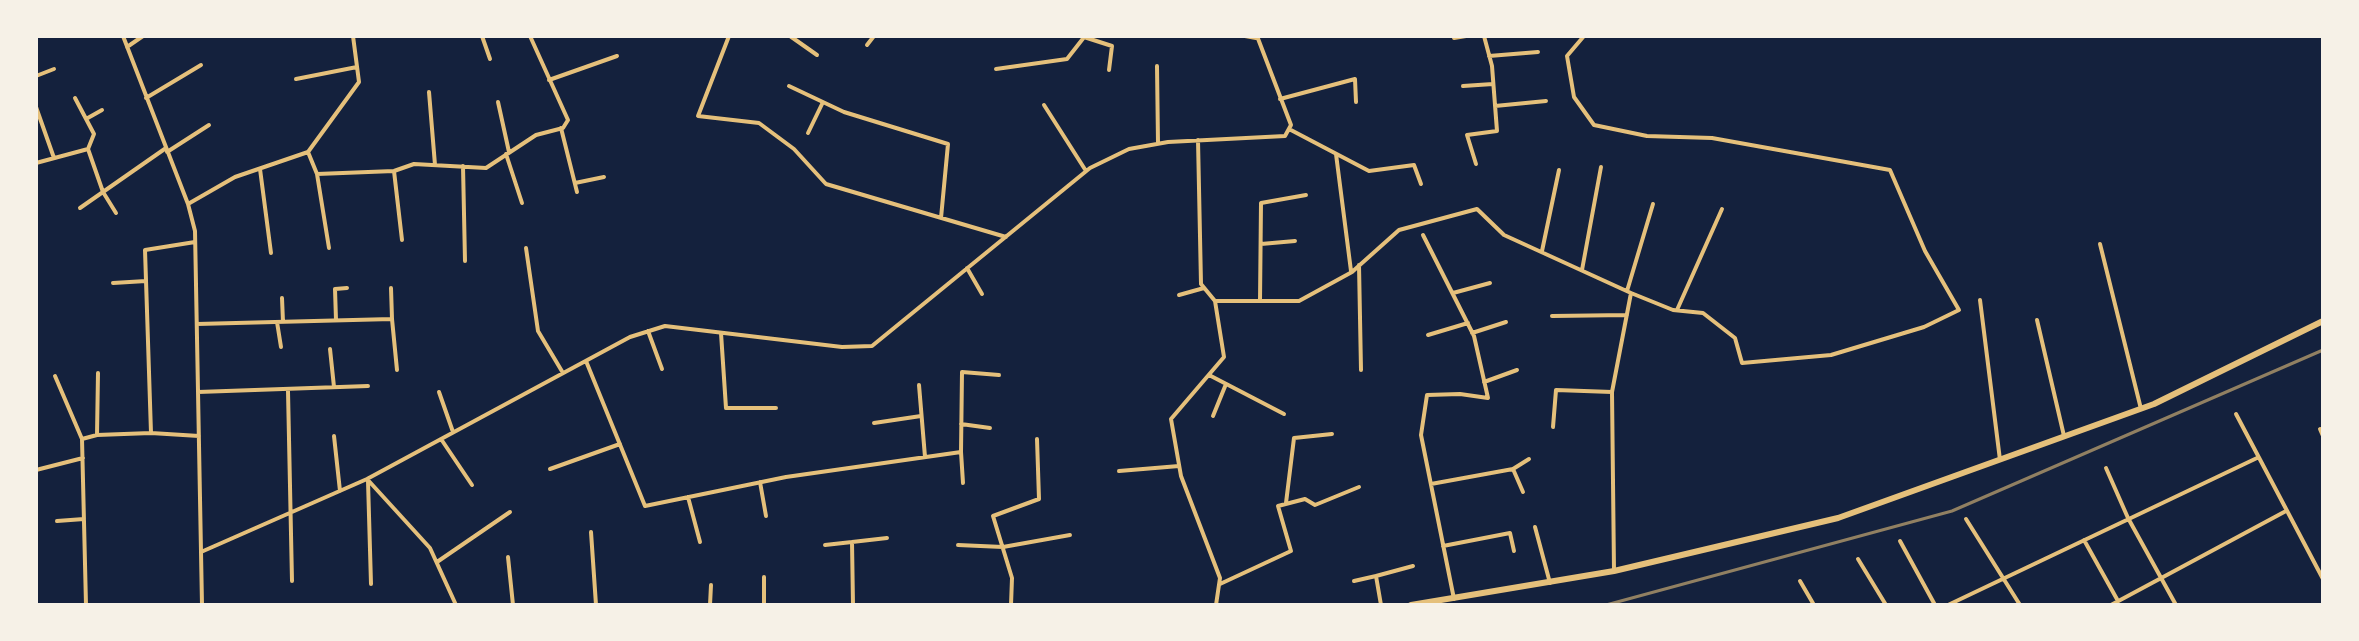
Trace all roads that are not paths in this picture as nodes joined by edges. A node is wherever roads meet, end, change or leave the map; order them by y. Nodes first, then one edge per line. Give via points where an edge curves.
1 (123, 36) edge
2 (143, 36) edge
3 (353, 36) edge
4 (482, 36) edge
5 (532, 36) edge
6 (790, 36) edge
7 (874, 36) edge
8 (1084, 36) edge
9 (1245, 36) edge
10 (1466, 36) edge
11 (1484, 36) edge
12 (1584, 36) edge
13 (727, 37) edge
14 (1256, 37) edge
15 (1454, 38) edge
16 (867, 45) dead end
17 (127, 47) junction
18 (1538, 52) dead end
19 (817, 55) dead end
20 (617, 56) dead end
21 (1489, 56) junction
22 (490, 59) dead end
23 (201, 65) dead end
24 (1157, 66) dead end
25 (357, 67) junction
26 (54, 69) dead end
27 (996, 69) dead end
28 (1109, 70) dead end
29 (36, 76) edge
30 (296, 79) dead end
31 (549, 80) junction
32 (1493, 84) junction
33 (789, 86) dead end
34 (1463, 86) dead end
35 (429, 92) dead end
36 (75, 98) dead end
37 (146, 98) junction
38 (1280, 99) junction
39 (1546, 101) dead end
40 (498, 102) dead end
41 (823, 102) junction
42 (1356, 102) dead end
43 (1044, 105) dead end
44 (1495, 106) junction
45 (36, 107) edge
46 (102, 110) dead end
47 (86, 119) junction
48 (39, 122) edge
49 (209, 125) dead end
50 (562, 128) junction
51 (1289, 129) junction
52 (808, 133) dead end
53 (1198, 140) junction
54 (1158, 143) junction
55 (88, 149) junction
56 (167, 150) junction
57 (308, 152) junction
58 (508, 153) junction
59 (1336, 154) junction
60 (54, 158) junction
61 (36, 163) edge
62 (1476, 164) dead end
63 (435, 165) junction
64 (463, 166) junction
65 (1601, 167) dead end
66 (260, 169) junction
67 (1559, 170) dead end
68 (394, 171) junction
69 (1086, 171) junction
70 (317, 174) junction
71 (604, 177) dead end
72 (575, 183) junction
73 (1421, 184) dead end
74 (103, 192) junction
75 (577, 192) dead end
76 (1306, 195) dead end
77 (522, 203) dead end
78 (188, 204) junction
79 (1653, 204) dead end
80 (80, 208) dead end
81 (1722, 209) dead end
82 (116, 213) dead end
83 (941, 218) junction
84 (1423, 235) dead end
85 (1006, 237) junction
86 (402, 240) dead end
87 (1295, 241) dead end
88 (195, 242) junction
89 (1261, 244) junction
90 (2100, 244) dead end
91 (329, 248) dead end
92 (526, 248) dead end
93 (1542, 251) junction
94 (271, 253) dead end
95 (465, 261) dead end
96 (1359, 265) junction
97 (967, 268) junction
98 (1582, 270) junction
99 (1352, 272) junction
100 (146, 281) junction
101 (113, 283) dead end
102 (1490, 283) dead end
103 (1202, 286) junction
104 (347, 288) dead end
105 (391, 288) dead end
106 (1629, 292) junction
107 (1453, 293) junction
108 (982, 294) dead end
109 (1179, 295) dead end
110 (282, 298) dead end
111 (1980, 300) dead end
112 (1215, 301) junction
113 (1260, 301) junction
114 (1677, 310) junction
115 (1627, 315) junction
116 (1552, 316) dead end
117 (392, 319) junction
118 (336, 320) junction
119 (2037, 320) dead end
120 (2323, 321) edge
121 (280, 322) junction
122 (1506, 322) dead end
123 (1468, 323) junction
124 (196, 324) junction
125 (648, 331) junction
126 (721, 333) junction
127 (1472, 333) junction
128 (1428, 335) dead end
129 (281, 347) dead end
130 (330, 349) dead end
131 (586, 361) junction
132 (662, 369) dead end
133 (397, 370) dead end
134 (1361, 370) dead end
135 (1517, 370) dead end
136 (98, 373) dead end
137 (563, 373) junction
138 (999, 375) dead end
139 (1209, 375) junction
140 (55, 376) dead end
141 (1484, 382) junction
142 (1226, 384) junction
143 (919, 385) dead end
144 (368, 386) dead end
145 (334, 387) junction
146 (288, 391) junction
147 (198, 392) junction
148 (439, 392) dead end
149 (1612, 392) junction
150 (776, 408) dead end
151 (2141, 409) junction
152 (1284, 414) dead end
153 (2236, 414) dead end
154 (921, 416) junction
155 (1213, 416) dead end
156 (874, 423) dead end
157 (961, 424) junction
158 (1553, 427) dead end
159 (990, 428) dead end
160 (2320, 429) dead end
161 (453, 432) junction
162 (151, 433) junction
163 (1332, 434) dead end
164 (97, 435) junction
165 (199, 436) junction
166 (334, 436) dead end
167 (2064, 436) junction
168 (2323, 436) edge
169 (82, 439) junction
170 (441, 439) junction
171 (1037, 439) dead end
172 (620, 444) junction
173 (961, 452) junction
174 (925, 457) junction
175 (83, 458) junction
176 (2257, 458) junction
177 (1529, 459) dead end
178 (2000, 460) junction
179 (1179, 466) junction
180 (2106, 468) dead end
181 (550, 469) dead end
182 (1513, 469) junction
183 (36, 470) edge
184 (1119, 471) dead end
185 (367, 479) junction
186 (760, 482) junction
187 (963, 483) dead end
188 (1431, 484) junction
189 (472, 485) dead end
190 (1359, 487) dead end
191 (340, 491) junction
192 (1523, 492) dead end
193 (688, 497) junction
194 (1286, 503) junction
195 (2286, 511) junction
196 (510, 512) dead end
197 (288, 514) junction
198 (766, 516) dead end
199 (2128, 518) junction
200 (84, 519) junction
201 (1966, 519) dead end
202 (57, 521) dead end
203 (1535, 527) dead end
204 (591, 532) dead end
205 (1070, 535) dead end
206 (887, 538) dead end
207 (2083, 539) junction
208 (1900, 541) dead end
209 (700, 542) dead end
210 (852, 542) junction
211 (825, 545) dead end
212 (958, 545) dead end
213 (1443, 546) junction
214 (1003, 547) junction
215 (1514, 551) dead end
216 (201, 552) junction
217 (508, 557) dead end
218 (1858, 559) dead end
219 (437, 562) junction
220 (1413, 566) dead end
221 (1614, 571) junction
222 (1376, 576) junction
223 (764, 577) dead end
224 (2003, 577) junction
225 (2161, 578) junction
226 (2323, 579) edge
227 (292, 581) dead end
228 (1354, 581) dead end
229 (1800, 581) dead end
230 (1550, 583) junction
231 (371, 584) dead end
232 (1220, 584) junction
233 (711, 585) dead end
234 (1454, 599) junction
235 (2118, 601) junction
236 (86, 605) edge
237 (202, 605) edge
238 (456, 605) edge
239 (513, 605) edge
240 (596, 605) edge
241 (710, 605) edge
242 (764, 605) edge
243 (853, 605) edge
244 (1011, 605) edge
245 (1216, 605) edge
246 (1381, 605) edge
247 (1411, 605) edge
248 (1814, 605) edge
249 (1886, 605) edge
250 (1935, 605) edge
251 (1948, 605) edge
252 (2020, 605) edge
253 (2111, 605) edge
254 (2176, 605) edge

1 - 17 street
2 - 17 street
3 - 25 street
4 - 22 street
5 - 31 street
6 - 19 street
7 - 16 street
8 - 27 street via 1067,59
8 - 28 street via 1112,46
9 - 14 street
10 - 15 street
11 - 21 street
12 - 114 street via 1567,56 1574,97 1594,125 1647,136 1712,138 1890,170 1925,251 1959,310 1924,327 1831,355 1742,363 1735,338 1703,313
13 - 83 street via 698,116 759,123 794,149 826,184
14 - 38 street
17 - 37 street
18 - 21 street
20 - 31 street
21 - 32 street
23 - 37 street
24 - 54 street
25 - 30 street
25 - 57 street via 359,82
26 - 29 street
31 - 50 street via 568,120
32 - 34 street
32 - 44 street
33 - 41 street
35 - 63 street
36 - 47 street
37 - 56 street
38 - 42 street via 1355,79
38 - 51 street
39 - 44 street
40 - 58 street
41 - 52 street
41 - 83 street via 948,144
43 - 69 street
44 - 62 street via 1497,131 1467,135
45 - 48 street
46 - 47 street
47 - 55 street via 94,134
48 - 60 street
49 - 56 street
50 - 58 street via 536,135
50 - 72 street
51 - 53 street via 1285,136
51 - 59 street
53 - 54 street
53 - 103 street
54 - 69 street via 1129,149
55 - 60 street
55 - 74 street
56 - 74 street
56 - 78 street
57 - 66 street
57 - 70 street
58 - 64 street via 486,168
58 - 77 street
59 - 73 street via 1369,171 1414,165
59 - 99 street
60 - 61 street
63 - 64 street
63 - 68 street via 414,164
64 - 95 street
65 - 98 street
66 - 78 street
66 - 94 street
67 - 93 street
68 - 70 street
68 - 86 street
69 - 85 street
70 - 91 street
71 - 72 street
72 - 75 street
74 - 80 street
74 - 82 street
76 - 89 street via 1261,203
78 - 88 street
79 - 106 street
81 - 114 street
83 - 85 street
84 - 107 street
85 - 97 street
87 - 89 street
88 - 100 street via 145,250
88 - 124 street
89 - 113 street
90 - 151 street
92 - 137 street via 538,331
93 - 96 street via 1504,235 1477,209 1399,230
93 - 98 street
96 - 99 street
96 - 134 street
97 - 108 street
97 - 126 street via 872,346
98 - 106 street
99 - 113 street via 1299,301
100 - 101 street
100 - 162 street
102 - 107 street
103 - 109 street
103 - 112 street
104 - 118 street via 335,289
105 - 117 street
106 - 114 street
106 - 115 street
107 - 123 street
110 - 121 street
111 - 178 street
112 - 113 street
112 - 139 street via 1224,357
115 - 116 street
115 - 149 street
117 - 118 street
117 - 133 street
118 - 121 street
119 - 167 street
120 - 151 main road
121 - 124 street
121 - 129 street
122 - 127 street
123 - 127 street
123 - 128 street
124 - 147 street
125 - 126 street via 665,326
125 - 131 street
125 - 132 street
126 - 150 street via 726,408
127 - 141 street
130 - 145 street
131 - 137 street
131 - 172 street
135 - 141 street
136 - 164 street
137 - 161 street
138 - 157 street via 962,372
139 - 142 street
139 - 179 street via 1171,419
140 - 169 street
141 - 188 street via 1488,398 1427,395 1421,435
142 - 152 street
142 - 155 street
143 - 154 street
144 - 145 street
145 - 146 street
146 - 147 street
146 - 197 street
147 - 165 street
148 - 161 street
149 - 158 street via 1556,390
149 - 221 street
151 - 167 main road
153 - 176 street
154 - 156 street
154 - 174 street
157 - 159 street
157 - 173 street
160 - 168 street
161 - 170 street
162 - 164 street
162 - 165 street
163 - 194 street via 1294,438
164 - 169 street
165 - 216 street
166 - 191 street
167 - 178 main road
169 - 175 street
170 - 185 street
170 - 189 street
171 - 214 street via 1039,499 993,516
172 - 181 street
172 - 193 street via 645,506
173 - 174 street
173 - 187 street
174 - 186 street
175 - 183 street
175 - 200 street
176 - 195 street
176 - 199 street
177 - 182 street
178 - 221 main road via 1838,518
179 - 184 street
179 - 232 street
180 - 199 street
182 - 188 street
182 - 192 street
185 - 191 street
185 - 219 street
185 - 231 street
186 - 193 street
186 - 198 street
188 - 213 street
190 - 194 street via 1315,505 1305,499
191 - 197 street
193 - 209 street
194 - 232 street via 1278,506 1291,551
195 - 225 street
195 - 226 street
196 - 219 street
197 - 216 street
197 - 227 street
199 - 207 street
199 - 225 street
200 - 202 street
200 - 236 street
201 - 224 street
203 - 230 street
204 - 240 street
205 - 214 street
206 - 210 street
207 - 224 street
207 - 235 street
208 - 250 street
210 - 211 street
210 - 243 street
212 - 214 street
213 - 215 street via 1510,533
213 - 234 street
214 - 244 street via 1012,578
216 - 237 street
217 - 239 street
218 - 249 street
219 - 238 street
220 - 222 street
221 - 230 main road
222 - 228 street
222 - 246 street
223 - 242 street
224 - 251 street
224 - 252 street
225 - 235 street
225 - 254 street
229 - 248 street
230 - 234 main road
232 - 245 street
233 - 241 street
234 - 247 main road
235 - 253 street

